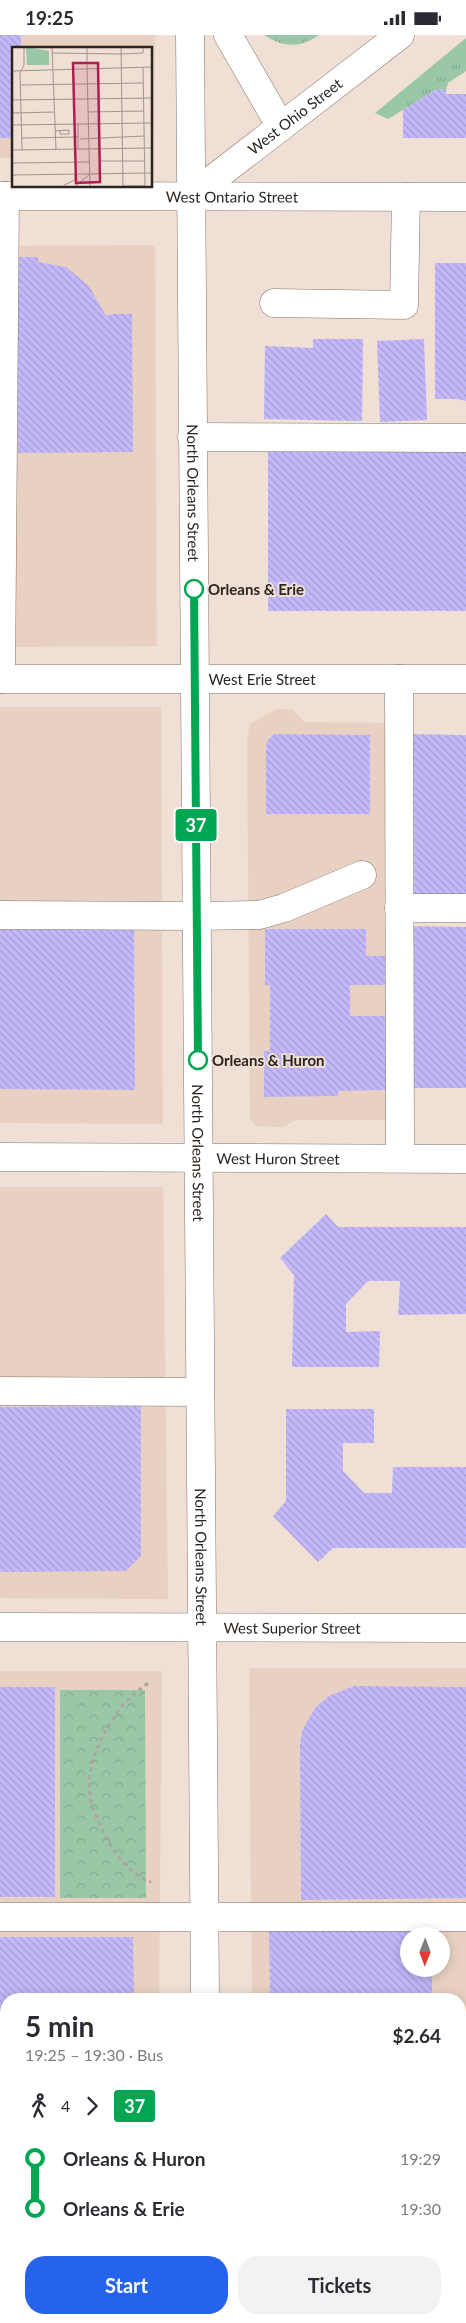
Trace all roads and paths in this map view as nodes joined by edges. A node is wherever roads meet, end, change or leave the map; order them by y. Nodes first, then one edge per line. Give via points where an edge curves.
1 (190, 35) edge
2 (228, 35) edge
3 (400, 35) edge
4 (281, 127) junction
5 (3, 196) edge
6 (191, 197) junction
7 (406, 197) junction
8 (466, 197) edge
9 (274, 303) dead end
10 (192, 437) junction
11 (1, 438) edge
12 (466, 438) edge
13 (0, 679) edge
14 (194, 679) junction
15 (399, 679) junction
16 (466, 679) edge
17 (362, 875) dead end
18 (399, 908) junction
19 (466, 908) edge
20 (0, 915) edge
21 (196, 916) junction
22 (0, 1157) edge
23 (198, 1158) junction
24 (400, 1158) junction
25 (466, 1159) edge
26 (0, 1391) edge
27 (200, 1392) junction
28 (0, 1627) edge
29 (202, 1627) junction
30 (466, 1628) edge
31 (148, 1683) dead end
32 (151, 1882) dead end
33 (0, 1917) edge
34 (204, 1917) junction
35 (466, 1917) edge
36 (205, 1993) edge

1 - 6 main road, North Orleans Street
2 - 4 main road
3 - 4 main road, West Ohio Street
4 - 6 main road, West Ohio Street
5 - 6 main road, West Ontario Street
5 - 11 main road
6 - 7 main road, West Ontario Street
6 - 10 main road, North Orleans Street
7 - 8 main road, West Ontario Street
7 - 9 main road via 404,305
10 - 12 main road
10 - 14 main road, North Orleans Street
11 - 13 main road
13 - 14 main road, West Erie Street
14 - 15 main road, West Erie Street
14 - 21 main road, North Orleans Street
15 - 16 main road, West Erie Street
15 - 18 main road
17 - 21 main road via 284,909 259,915
18 - 19 main road
18 - 24 main road
20 - 21 main road
21 - 23 main road, North Orleans Street
22 - 23 main road, West Huron Street
23 - 24 main road, West Huron Street
23 - 27 main road, North Orleans Street
24 - 25 main road, West Huron Street
26 - 27 main road
27 - 29 main road, North Orleans Street
28 - 29 main road, West Superior Street
29 - 30 main road, West Superior Street
29 - 34 main road, North Orleans Street
31 - 32 path via 123,1705 107,1730 93,1763 89,1793 110,1846 139,1878
33 - 34 main road
34 - 35 main road
34 - 36 main road, North Orleans Street

